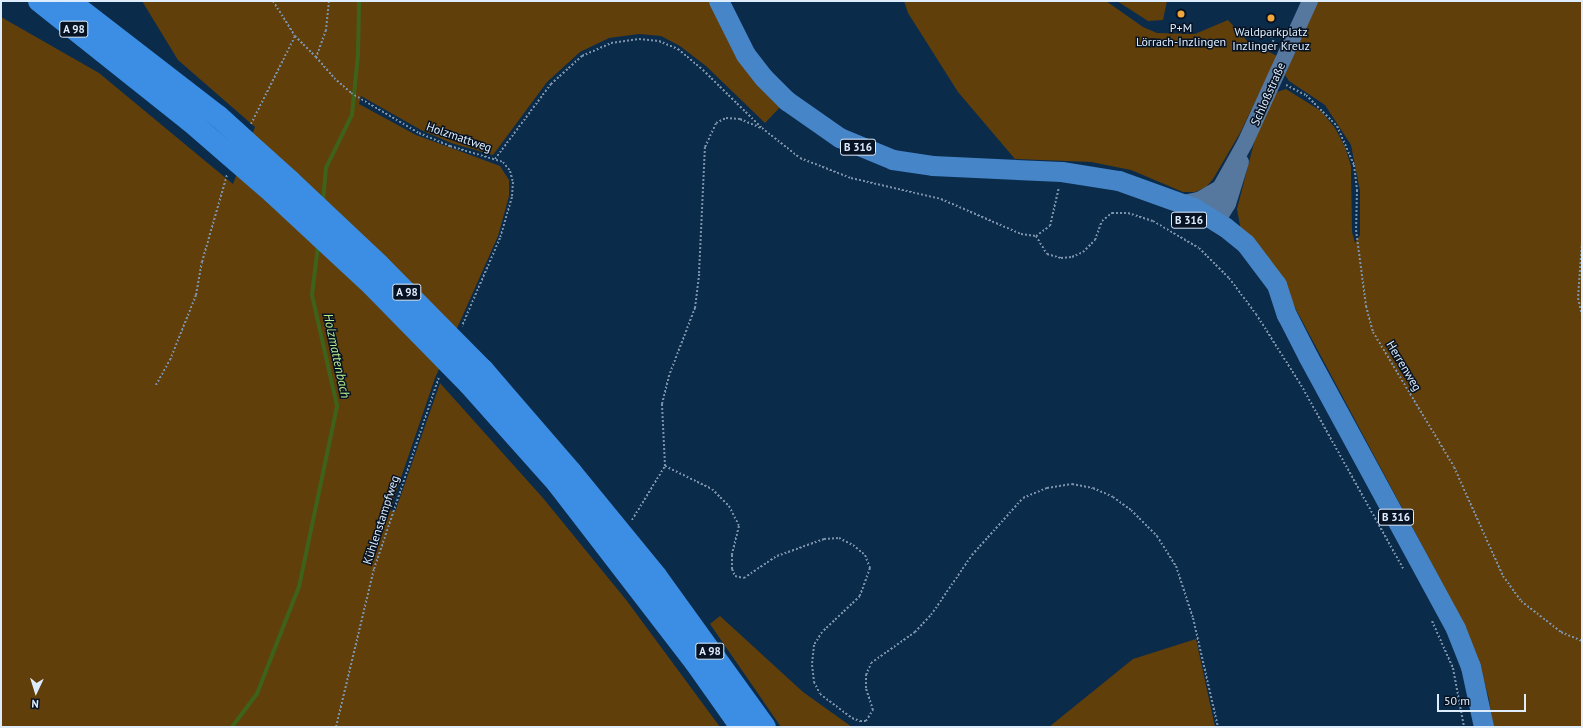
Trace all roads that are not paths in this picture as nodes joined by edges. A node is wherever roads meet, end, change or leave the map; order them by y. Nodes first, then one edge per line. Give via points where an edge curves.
1 (39, 1) edge
2 (69, 1) edge
3 (719, 1) edge
4 (1310, 1) edge
5 (117, 50) junction
6 (1245, 143) junction
7 (1220, 188) junction
8 (1154, 193) junction
9 (1183, 203) junction
10 (1217, 222) junction
11 (1227, 245) junction
12 (1287, 315) junction
13 (647, 582) junction
14 (741, 727) edge
15 (765, 727) edge
16 (1484, 727) edge

1 - 5 highway, A 98
2 - 5 highway, A 98
3 - 8 main road, B 316 via 746,55 764,78 803,114 840,138 893,160 926,165 1062,172 1106,178
4 - 6 street, Schloßstraße
5 - 13 highway, A 98 via 190,121 273,193 378,292 469,384
6 - 7 street, Schloßstraße
6 - 10 street, Schloßstraße via 1228,204
7 - 9 street via 1199,200
7 - 10 street, Schloßstraße via 1215,204
8 - 9 main road, B 316
8 - 11 main road, B 316 via 1172,210
9 - 10 main road, B 316
10 - 11 main road
10 - 12 main road, B 316 via 1246,244 1268,271 1277,285
11 - 12 main road, B 316
12 - 16 main road, B 316 via 1456,629 1471,667
13 - 14 highway, A 98
13 - 15 highway, A 98

